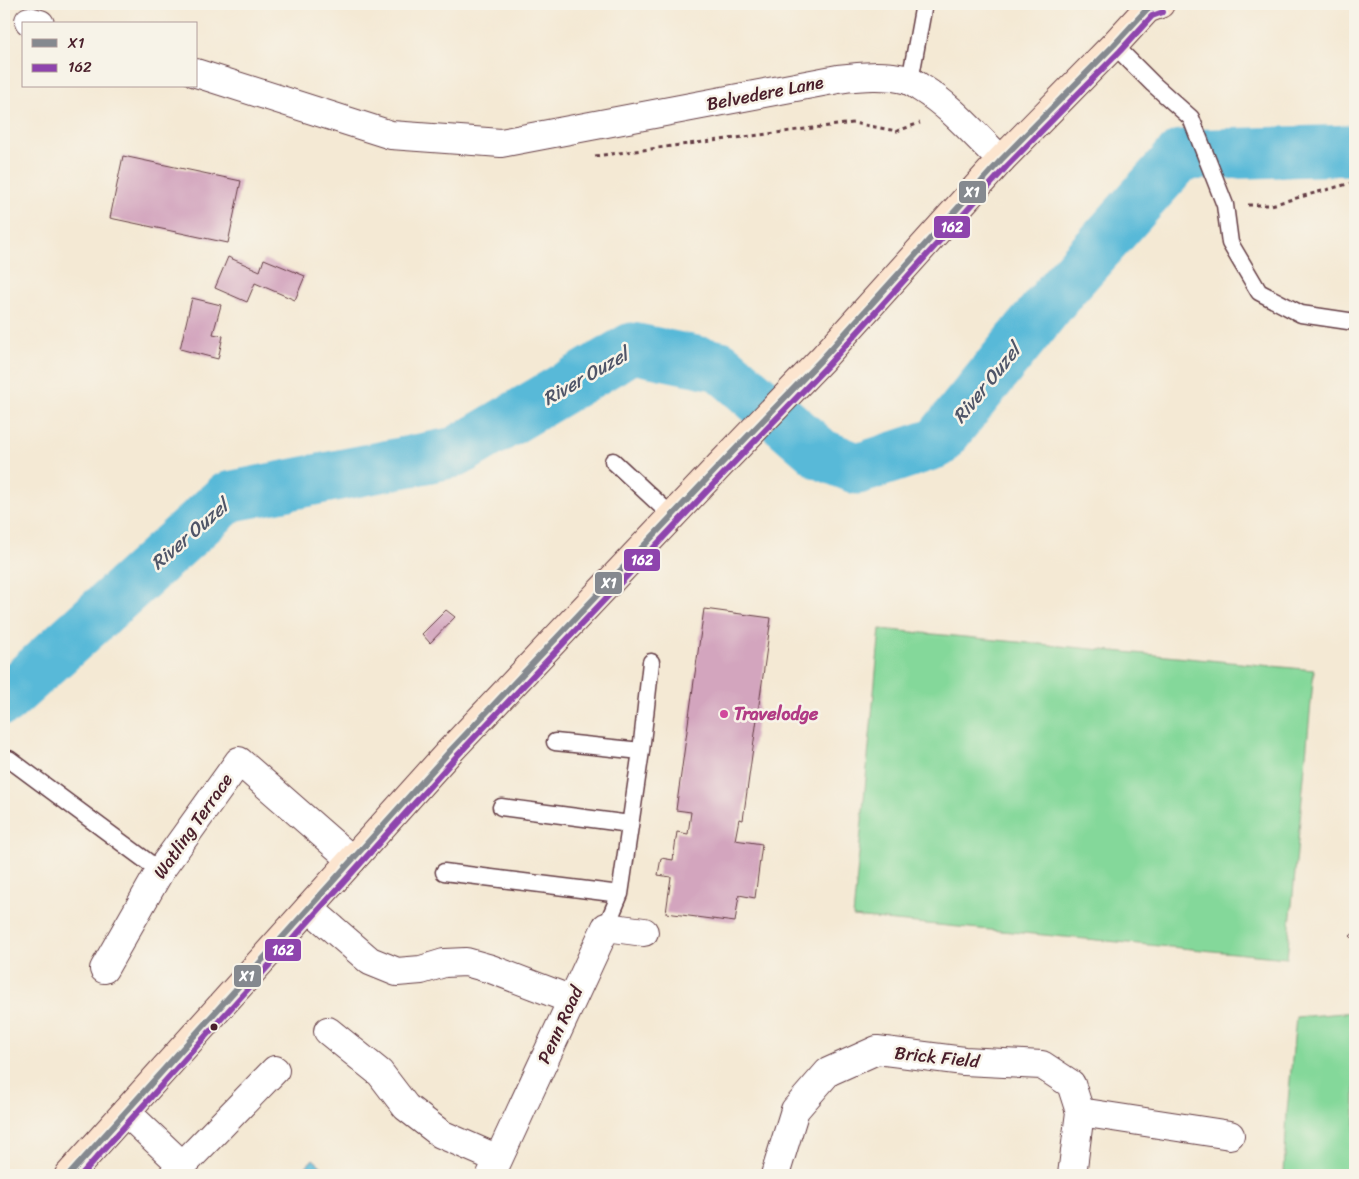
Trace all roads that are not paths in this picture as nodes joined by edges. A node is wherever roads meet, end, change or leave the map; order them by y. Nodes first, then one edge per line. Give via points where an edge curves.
1 (924, 4) edge
2 (1151, 5) edge
3 (1114, 45) junction
4 (198, 74) edge
5 (910, 81) junction
6 (1001, 160) junction
7 (1355, 322) edge
8 (612, 461) dead end
9 (672, 516) junction
10 (651, 662) dead end
11 (556, 742) dead end
12 (641, 751) junction
13 (9, 759) dead end
14 (501, 808) dead end
15 (630, 824) junction
16 (352, 860) junction
17 (160, 871) junction
18 (444, 872) dead end
19 (620, 894) junction
20 (309, 908) junction
21 (606, 926) junction
22 (644, 932) dead end
23 (104, 969) dead end
24 (572, 1000) junction
25 (328, 1031) dead end
26 (275, 1070) dead end
27 (126, 1112) junction
28 (1080, 1112) junction
29 (1230, 1135) dead end
30 (494, 1167) edge
31 (178, 1171) edge
32 (69, 1175) edge
33 (775, 1175) edge
34 (1072, 1175) edge

1 - 5 lane
2 - 3 street
3 - 6 street
3 - 7 lane via 1191,118 1225,205 1230,243 1259,292 1301,314
4 - 5 street, Belvedere Lane via 391,135 501,143 838,79 884,76
5 - 6 street, Belvedere Lane via 950,109
6 - 9 street via 822,359
8 - 9 lane
9 - 16 street
10 - 12 lane
11 - 12 lane
12 - 15 lane
13 - 17 lane
14 - 15 lane
15 - 19 lane
16 - 17 street, Watling Terrace via 239,761
16 - 20 street
17 - 23 street, Watling Terrace
18 - 19 lane
19 - 21 lane
20 - 24 street via 370,961 397,972 466,962 491,968
20 - 27 street
21 - 22 street
21 - 24 street, Penn Road
24 - 30 street, Penn Road
25 - 30 street, Penn Road via 380,1072 406,1107 441,1134
26 - 31 street
27 - 31 street
27 - 32 street
28 - 29 street
28 - 33 street, Brick Field via 1071,1084 1042,1065 964,1061 878,1050 828,1072 795,1110
28 - 34 street, Brick Field

